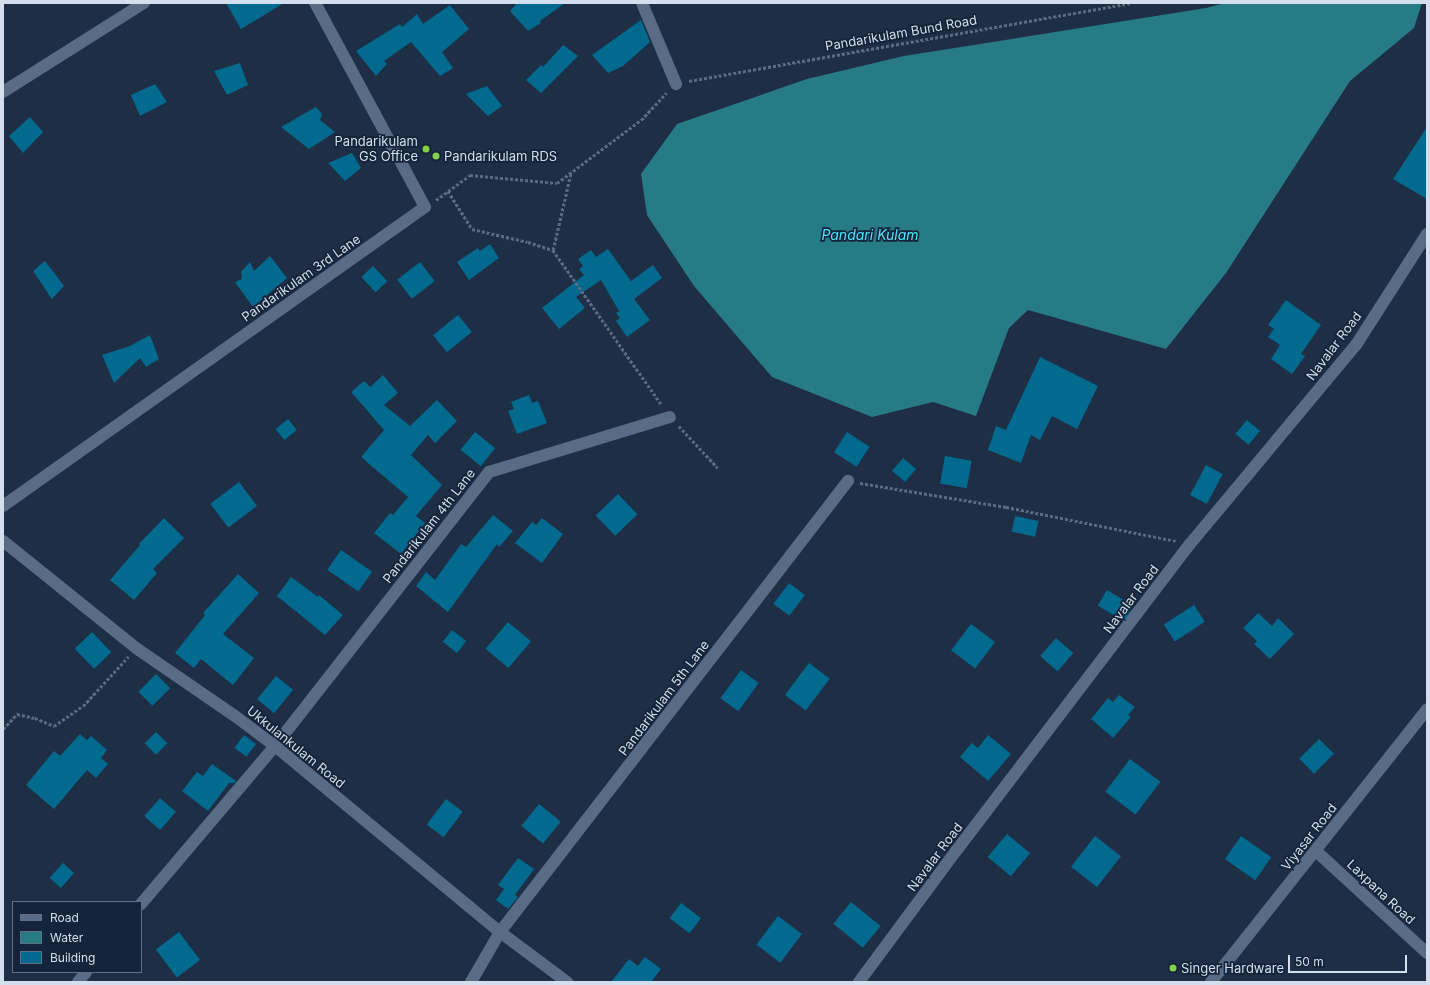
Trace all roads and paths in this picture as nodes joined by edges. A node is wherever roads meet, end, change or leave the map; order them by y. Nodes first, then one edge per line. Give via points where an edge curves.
1 (144, 3) edge
2 (315, 3) edge
3 (642, 3) edge
4 (1130, 3) edge
5 (676, 84) junction
6 (3, 92) edge
7 (571, 172) junction
8 (448, 191) junction
9 (425, 207) junction
10 (1427, 234) edge
11 (553, 250) junction
12 (670, 417) junction
13 (718, 468) dead end
14 (848, 481) joint
15 (3, 506) edge
16 (3, 541) edge
17 (1190, 544) junction
18 (136, 648) junction
19 (1427, 708) edge
20 (3, 729) edge
21 (275, 746) junction
22 (1316, 851) junction
23 (142, 903) edge
24 (500, 932) junction
25 (1427, 953) edge
26 (85, 973) edge
27 (78, 982) edge
28 (471, 982) edge
29 (567, 982) edge
30 (859, 982) edge
31 (1211, 982) edge

1 - 6 street
2 - 9 street
3 - 5 street
4 - 5 path, Pandarikulam Bund Road
5 - 7 path via 641,120
7 - 8 path via 557,183 470,175
7 - 11 path
8 - 9 path
8 - 11 path via 472,229
9 - 15 street, Pandarikulam 3rd Lane
10 - 17 street, Navalar Road via 1356,345
11 - 12 path
12 - 13 path
12 - 21 street, Pandarikulam 4th Lane via 489,472
14 - 17 path via 1006,507
14 - 24 street, Pandarikulam 5th Lane
16 - 18 street, Ukkulankulam Road
17 - 30 street, Navalar Road
18 - 20 path via 82,706 54,726 16,714
18 - 21 street, Ukkulankulam Road
19 - 22 street, Viyasar Road
21 - 23 street, Pandarikulam 4th Lane
21 - 24 street, Ukkulankulam Road
22 - 25 street, Laxpana Road
22 - 31 street, Viyasar Road
24 - 28 street, Pandarikulam 5th Lane
24 - 29 street, Ukkulankulam Road
26 - 27 street

